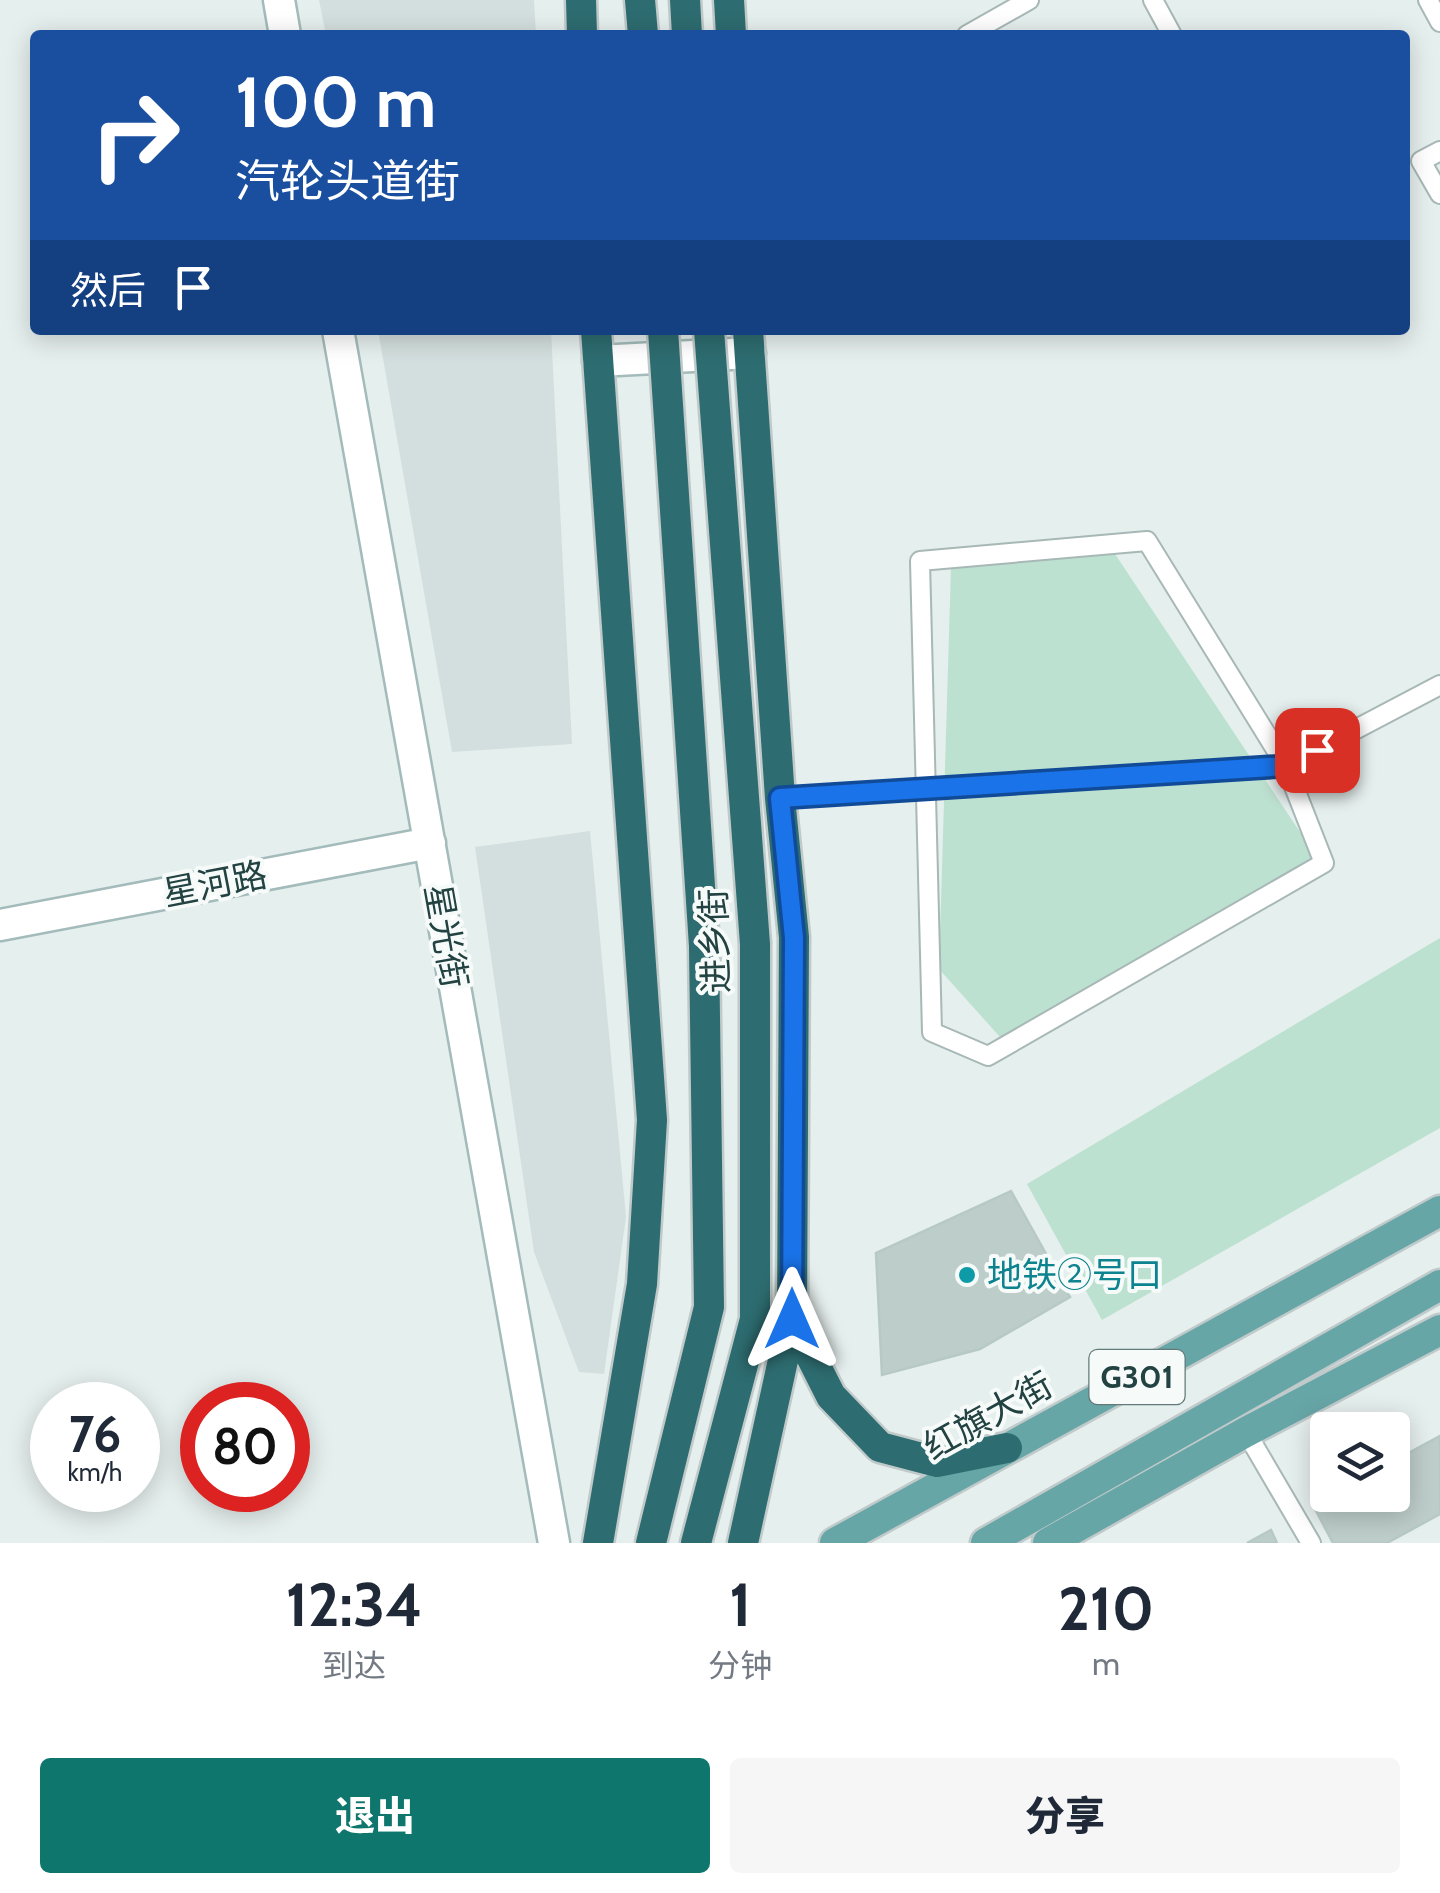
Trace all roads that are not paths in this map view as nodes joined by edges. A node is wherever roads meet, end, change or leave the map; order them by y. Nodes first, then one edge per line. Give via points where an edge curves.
1 (279, 0) edge
2 (581, 0) edge
3 (640, 0) edge
4 (685, 0) edge
5 (729, 0) edge
6 (1029, 0) edge
7 (1153, 0) edge
8 (1428, 0) edge
9 (1440, 22) edge
10 (285, 30) edge
11 (582, 30) edge
12 (643, 30) edge
13 (688, 30) edge
14 (731, 30) edge
15 (976, 30) edge
16 (1169, 30) edge
17 (1440, 150) edge
18 (1413, 164) edge
19 (1440, 194) edge
20 (339, 335) edge
21 (596, 335) edge
22 (663, 335) edge
23 (709, 335) edge
24 (749, 342) edge
25 (598, 361) junction
26 (1440, 685) edge
27 (1286, 766) junction
28 (928, 790) junction
29 (780, 798) junction
30 (430, 843) junction
31 (0, 925) edge
32 (1440, 1210) edge
33 (1440, 1285) edge
34 (792, 1319) junction
35 (1440, 1330) edge
36 (1246, 1432) junction
37 (1008, 1448) junction
38 (554, 1543) edge
39 (598, 1543) edge
40 (651, 1543) edge
41 (696, 1543) edge
42 (743, 1543) edge
43 (835, 1543) edge
44 (986, 1543) edge
45 (1048, 1543) edge
46 (1310, 1543) edge

1 - 10 street
2 - 11 highway
3 - 12 highway
4 - 13 highway
5 - 14 highway
6 - 15 lane
7 - 16 lane
8 - 9 lane
17 - 18 lane
18 - 19 lane
20 - 30 street, 星光街
21 - 25 highway, 进乡街
22 - 40 highway, 进乡街, bridge via 704,946 709,1306
23 - 41 highway, 进乡街, bridge via 755,944 755,1319
24 - 25 street
24 - 29 highway
25 - 39 highway, 进乡街 via 652,1120 642,1284
26 - 27 lane
27 - 28 lane
27 - 28 lane via 1147,541 920,561
27 - 28 lane via 1324,863 988,1056 932,1032
28 - 29 lane
29 - 34 highway via 794,938
30 - 31 street, 星河路
30 - 38 street, 星光街
32 - 37 main road, 红旗大街 / G301
33 - 44 main road
34 - 37 highway via 831,1396 880,1446 937,1462
34 - 42 highway
35 - 36 main road
36 - 45 main road
36 - 46 lane
37 - 43 main road, 红旗大街 / G301

